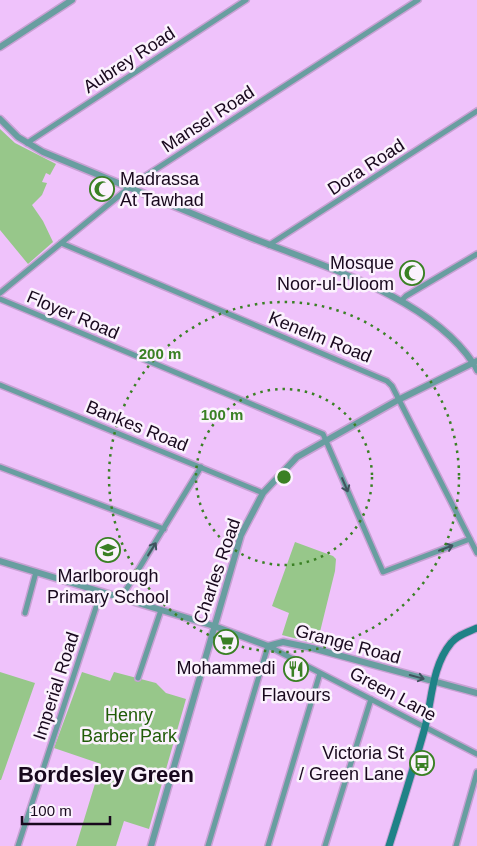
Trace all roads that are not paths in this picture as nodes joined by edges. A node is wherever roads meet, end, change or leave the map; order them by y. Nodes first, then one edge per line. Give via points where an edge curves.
1 (72, 0) edge
2 (246, 0) edge
3 (418, 0) edge
4 (0, 47) edge
5 (477, 112) edge
6 (0, 119) edge
7 (27, 144) junction
8 (129, 188) junction
9 (62, 243) junction
10 (269, 245) junction
11 (477, 254) edge
12 (0, 293) edge
13 (0, 299) edge
14 (401, 301) junction
15 (475, 362) edge
16 (477, 371) edge
17 (0, 385) edge
18 (398, 400) junction
19 (326, 440) junction
20 (0, 467) edge
21 (201, 467) junction
22 (263, 493) junction
23 (164, 529) junction
24 (470, 539) junction
25 (477, 553) edge
26 (0, 562) edge
27 (36, 572) junction
28 (101, 592) junction
29 (121, 598) junction
30 (161, 610) junction
31 (25, 613) dead end
32 (214, 626) junction
33 (477, 628) edge
34 (268, 646) junction
35 (320, 672) junction
36 (138, 678) dead end
37 (434, 681) junction
38 (477, 693) edge
39 (371, 699) junction
40 (425, 729) junction
41 (477, 754) edge
42 (477, 772) edge
43 (18, 846) edge
44 (151, 846) edge
45 (208, 846) edge
46 (268, 846) edge
47 (325, 846) edge
48 (389, 846) edge
49 (456, 846) edge

1 - 4 street
2 - 7 street, Aubrey Road
3 - 8 street, Mansel Road
5 - 10 street, Dora Road
6 - 7 street
7 - 8 street
8 - 9 street, Mansel Road
8 - 10 street
9 - 12 street, Mansel Road
9 - 18 street, Kenelm Road via 381,377 392,386
10 - 14 street
11 - 14 street
13 - 19 street, Floyer Road via 323,434
14 - 15 street via 436,325
15 - 16 street
15 - 18 street, Charles Road
17 - 21 street, Bankes Road
18 - 19 street, Charles Road
18 - 24 street, Kenelm Road
19 - 22 street, Charles Road via 297,456
19 -> 24 street via 383,572
20 - 23 street
21 - 22 street, Bankes Road
21 - 23 street
22 - 32 street, Charles Road via 241,535
29 -> 23 street
24 - 25 street, Kenelm Road
26 - 27 street
27 - 28 street
27 - 31 street
28 - 29 street
28 - 43 street, Imperial Road
29 - 30 street
30 - 32 street
30 - 36 street
32 - 34 street, Grange Road
32 - 44 street, Charles Road
33 - 37 main road via 450,643
34 - 35 street, Green Lane
34 -> 37 street, Grange Road via 283,642
34 - 45 street
35 - 39 street, Green Lane
35 - 46 street
37 - 38 street, Grange Road
37 - 40 main road
39 - 40 street, Green Lane
39 - 47 street
40 - 41 street, Green Lane
40 - 48 main road
42 - 49 street

